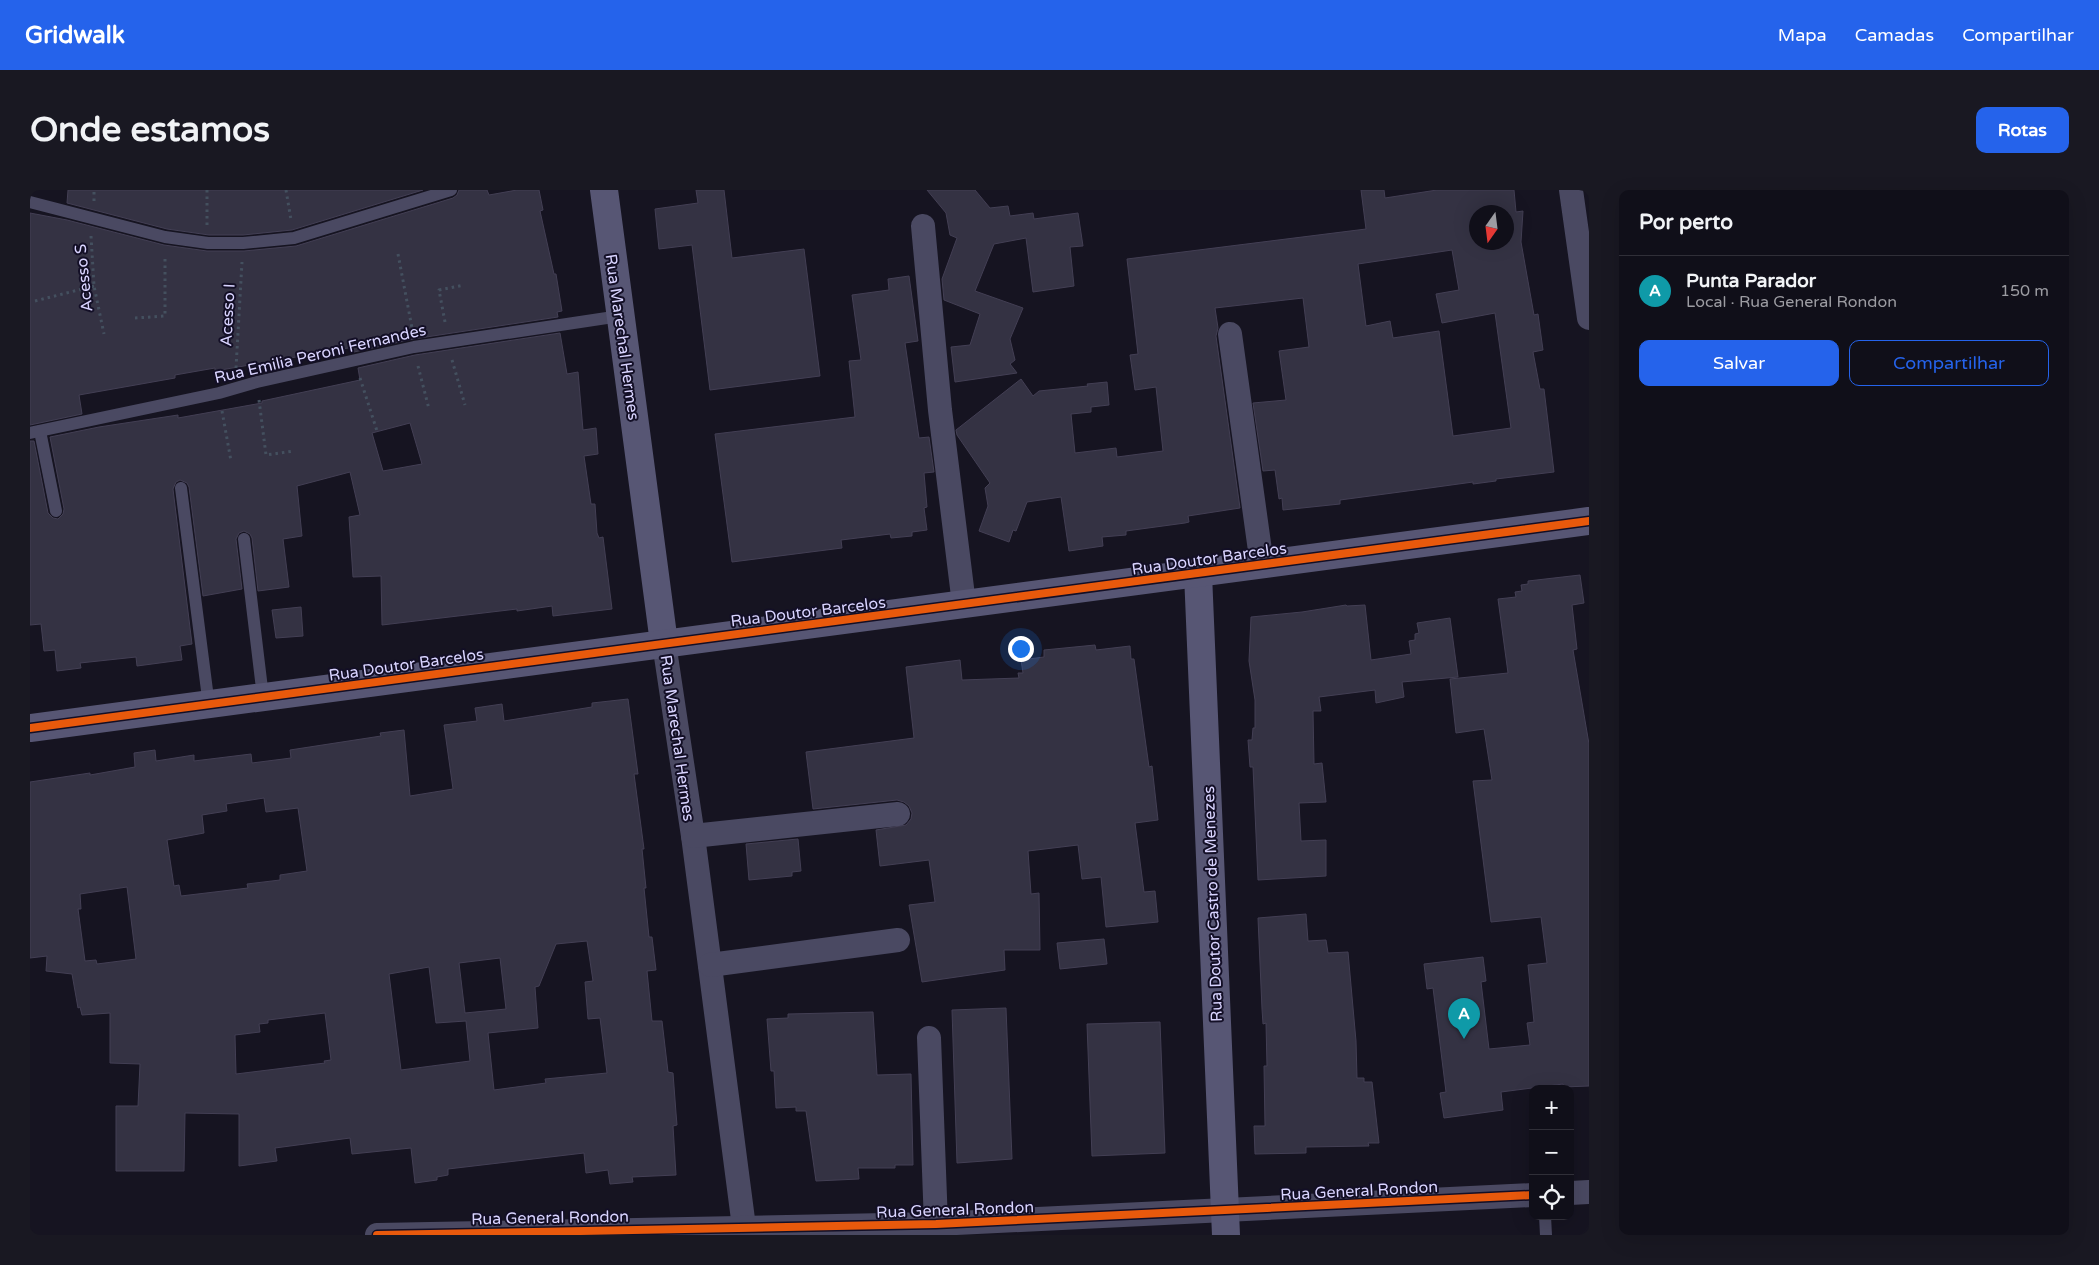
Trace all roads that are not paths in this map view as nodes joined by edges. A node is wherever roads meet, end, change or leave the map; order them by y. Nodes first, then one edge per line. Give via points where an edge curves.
1 (450, 190) edge
2 (604, 190) edge
3 (1571, 190) edge
4 (30, 202) edge
5 (923, 226) dead end
6 (620, 316) junction
7 (1589, 318) edge
8 (1230, 334) dead end
9 (35, 432) edge
10 (181, 488) dead end
11 (56, 511) dead end
12 (1589, 521) edge
13 (244, 539) dead end
14 (1262, 565) junction
15 (1198, 574) junction
16 (964, 604) junction
17 (664, 643) junction
18 (263, 698) junction
19 (208, 706) junction
20 (30, 728) edge
21 (898, 814) dead end
22 (693, 836) junction
23 (898, 940) dead end
24 (710, 965) junction
25 (929, 1038) dead end
26 (1589, 1192) edge
27 (1574, 1193) edge
28 (1529, 1195) edge
29 (1545, 1220) edge
30 (1225, 1223) edge
31 (936, 1224) junction
32 (744, 1227) junction
33 (809, 1231) edge
34 (531, 1233) edge
35 (377, 1235) edge
36 (1546, 1235) edge

1 - 4 lane via 294,238 243,243 208,243 165,237
2 - 6 street, Rua Marechal Hermes
3 - 7 street
5 - 16 street via 940,410
6 - 9 lane, Rua Emilia Peroni Fernandes via 414,347
6 - 17 street, Rua Marechal Hermes
8 - 14 street
9 - 11 lane
10 - 19 lane
12 - 14 street, Rua Doutor Barcelos
13 - 18 lane
14 - 15 street, Rua Doutor Barcelos
15 - 16 street, Rua Doutor Barcelos
15 - 30 street, Rua Doutor Castro de Menezes
16 - 17 street, Rua Doutor Barcelos
17 - 18 street, Rua Doutor Barcelos
17 - 22 street, Rua Marechal Hermes
18 - 19 street, Rua Doutor Barcelos
19 - 20 street, Rua Doutor Barcelos
21 - 22 street
22 - 24 street, Rua Marechal Hermes
23 - 24 street
24 - 32 street, Rua Marechal Hermes
25 - 31 street
26 - 27 street
28 - 30 street, Rua General Rondon
29 - 36 lane
30 - 31 street, Rua General Rondon
31 - 33 street, Rua General Rondon
32 - 33 street, Rua General Rondon
32 - 34 street, Rua General Rondon
34 - 35 street, Rua General Rondon

